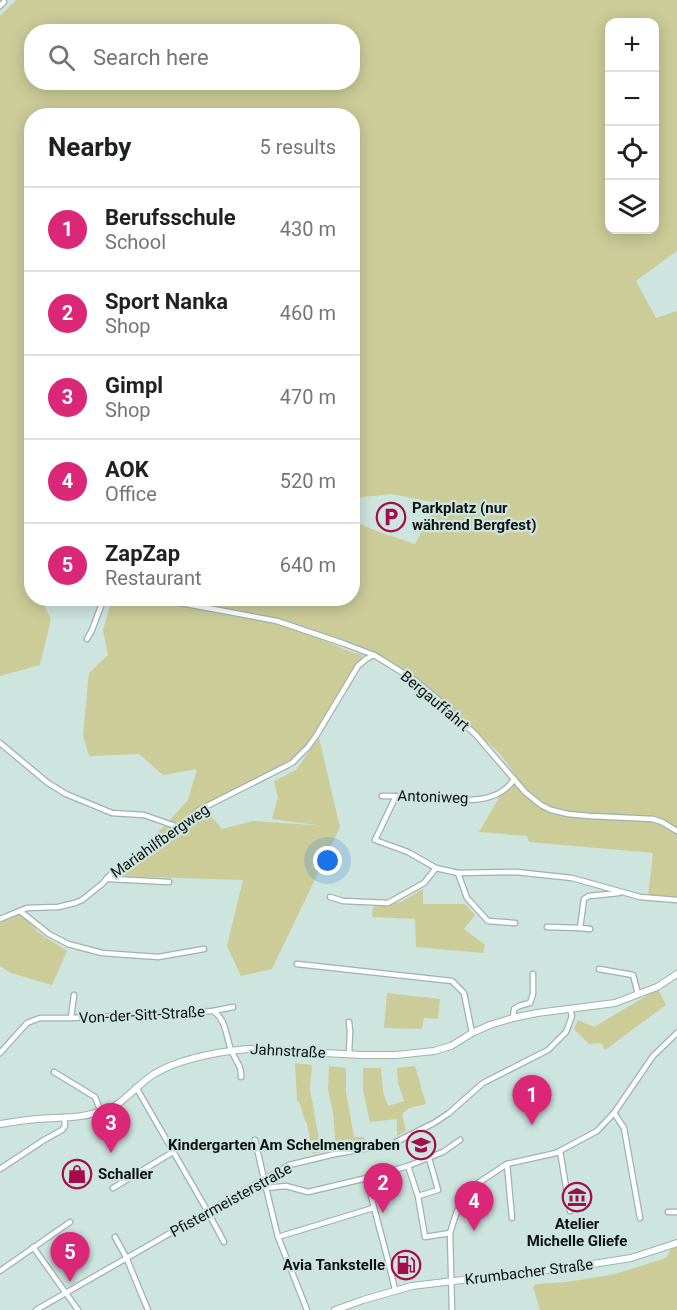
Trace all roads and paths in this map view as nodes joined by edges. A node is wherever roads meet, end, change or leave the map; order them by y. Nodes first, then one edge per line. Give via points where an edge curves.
1 (101, 606) edge
2 (197, 606) edge
3 (87, 639) dead end
4 (374, 655) junction
5 (0, 743) edge
6 (514, 779) junction
7 (382, 796) dead end
8 (396, 796) junction
9 (181, 828) junction
10 (677, 831) edge
11 (436, 868) junction
12 (458, 873) junction
13 (108, 878) junction
14 (169, 882) dead end
15 (625, 892) junction
16 (330, 897) dead end
17 (677, 900) edge
18 (20, 910) junction
19 (0, 919) edge
20 (514, 923) dead end
21 (547, 927) dead end
22 (580, 928) junction
23 (590, 929) dead end
24 (204, 949) dead end
25 (297, 964) dead end
26 (598, 969) dead end
27 (533, 974) dead end
28 (677, 975) edge
29 (638, 994) junction
30 (74, 995) dead end
31 (233, 1007) dead end
32 (570, 1009) junction
33 (213, 1011) junction
34 (71, 1018) junction
35 (513, 1018) junction
36 (349, 1022) dead end
37 (472, 1033) junction
38 (677, 1033) edge
39 (0, 1042) edge
40 (6, 1047) junction
41 (232, 1051) junction
42 (0, 1053) edge
43 (349, 1054) junction
44 (54, 1072) dead end
45 (241, 1077) dead end
46 (136, 1087) junction
47 (101, 1112) junction
48 (614, 1113) junction
49 (64, 1117) junction
50 (0, 1124) edge
51 (255, 1140) dead end
52 (460, 1140) dead end
53 (560, 1151) junction
54 (173, 1152) junction
55 (429, 1158) junction
56 (507, 1164) junction
57 (408, 1166) junction
58 (0, 1169) edge
59 (367, 1178) junction
60 (264, 1179) junction
61 (113, 1188) dead end
62 (266, 1188) junction
63 (418, 1196) junction
64 (374, 1208) junction
65 (570, 1211) dead end
66 (208, 1212) junction
67 (668, 1212) dead end
68 (677, 1212) edge
69 (512, 1218) dead end
70 (640, 1218) dead end
71 (70, 1222) dead end
72 (450, 1233) junction
73 (115, 1237) dead end
74 (278, 1237) junction
75 (224, 1242) dead end
76 (677, 1243) edge
77 (33, 1246) junction
78 (126, 1257) junction
79 (0, 1271) edge
80 (451, 1281) junction
81 (395, 1290) junction
82 (65, 1292) junction
83 (36, 1310) edge
84 (78, 1310) edge
85 (148, 1310) edge
86 (307, 1310) edge
87 (334, 1310) edge
88 (453, 1310) edge

1 - 3 street
2 - 4 street, Bergauffahrt via 277,621
4 - 6 street, Bergauffahrt via 440,701
4 - 9 street, Mariahilfbergweg via 358,666 316,736 292,764 200,810
5 - 9 street via 66,794 112,813 144,815
6 - 8 street, Antoniweg via 496,794 467,801
6 - 10 street, Bergauffahrt via 532,799 551,810 653,819
7 - 8 street, Antoniweg
8 - 11 street via 375,840
9 - 13 street, Mariahilfbergweg
11 - 12 street
11 - 16 street via 424,883 388,903
12 - 15 street via 516,872 572,878
12 - 20 street via 467,898 488,921
13 - 14 street
13 - 18 street, Mariahilfbergweg via 75,903
15 - 17 street
15 - 22 street via 584,898
18 - 19 street, Mariahilfbergweg
18 - 24 street via 68,944 102,953 158,957
21 - 22 street
22 - 23 street
25 - 37 street via 452,981 464,993
26 - 29 street via 633,975
27 - 35 street, Jahnstraße via 530,1003 514,1009
28 - 29 street, Jahnstraße
29 - 32 street, Jahnstraße via 615,1003
30 - 34 street, Von-der-Sitt-Straße
31 - 33 street, Von-der-Sitt-Straße
32 - 35 street, Jahnstraße
32 - 60 street, Pfistermeisterstraße via 572,1016 566,1032 548,1050 483,1083 434,1123 392,1144 289,1165
33 - 34 street, Von-der-Sitt-Straße
33 - 41 street, Von-der-Sitt-Straße via 226,1028
34 - 40 street, Von-der-Sitt-Straße via 40,1018 27,1023
35 - 37 street, Jahnstraße
36 - 43 street
37 - 43 street, Jahnstraße via 434,1051
38 - 48 street via 653,1056
39 - 40 street
40 - 42 street, Von-der-Sitt-Straße
41 - 43 street, Jahnstraße
41 - 45 street, Von-der-Sitt-Straße via 242,1069
41 - 46 street, Jahnstraße via 180,1063 153,1074
44 - 47 street via 95,1097
46 - 47 street, Jahnstraße via 124,1100
46 - 54 street
47 - 49 street, Jahnstraße
48 - 53 street via 597,1131
48 - 70 street via 624,1128
49 - 50 street, Jahnstraße
49 - 58 street via 62,1130
51 - 60 street
52 - 55 street
53 - 56 street
53 - 65 street
54 - 61 street
54 - 66 street
55 - 57 street
55 - 63 street via 438,1190
56 - 69 street
56 - 72 street via 472,1187 457,1211
57 - 59 street
57 - 63 street
59 - 62 street via 308,1192 286,1186
59 - 64 street
60 - 62 street
60 - 66 street, Pfistermeisterstraße
62 - 74 street
63 - 72 street via 425,1238
64 - 74 street
64 - 81 street
66 - 75 street
66 - 78 street, Pfistermeisterstraße
67 - 68 street
71 - 77 street
72 - 80 street
73 - 78 street
74 - 86 street
76 - 80 street, Krumbacher Straße via 632,1258
77 - 79 street
77 - 82 street
78 - 82 street, Pfistermeisterstraße
78 - 85 street
80 - 81 street, Krumbacher Straße
80 - 88 street
81 - 87 street, Krumbacher Straße
82 - 83 street, Pfistermeisterstraße
82 - 84 street

